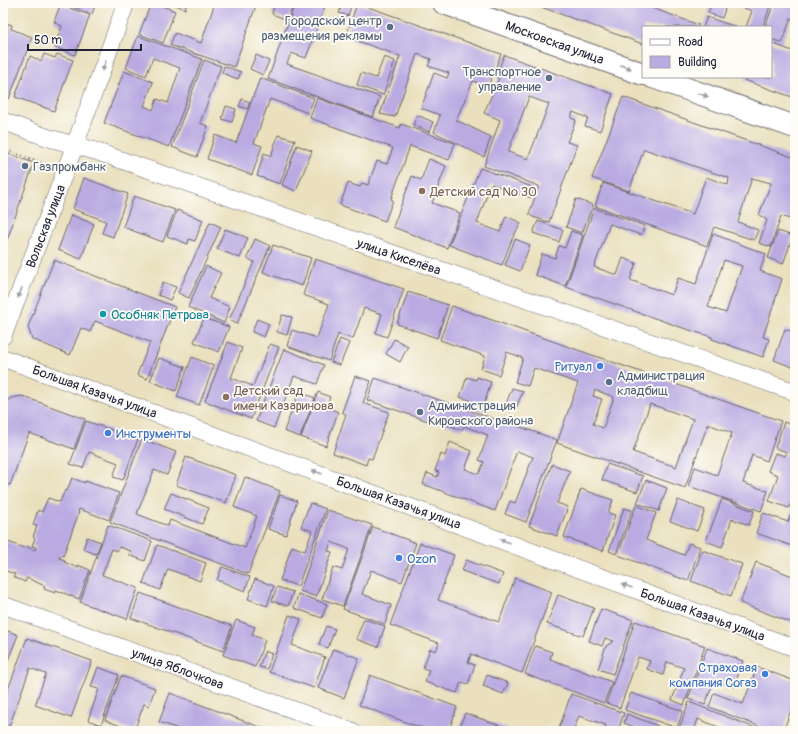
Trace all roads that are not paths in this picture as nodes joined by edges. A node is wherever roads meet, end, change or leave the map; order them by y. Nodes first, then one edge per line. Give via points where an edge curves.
1 (126, 3) edge
2 (444, 3) edge
3 (642, 74) edge
4 (656, 78) edge
5 (3, 121) edge
6 (795, 127) edge
7 (75, 145) junction
8 (3, 336) edge
9 (3, 358) edge
10 (795, 392) edge
11 (3, 605) edge
12 (795, 648) edge
13 (352, 731) edge

1 -> 7 street, Вольская улица
2 -> 3 main road, Московская улица
4 -> 6 main road
5 - 7 street, улица Киселёва
7 -> 8 street, Вольская улица
7 - 10 street, улица Киселёва
12 -> 9 street, Большая Казачья улица
11 - 13 street, улица Яблочкова

